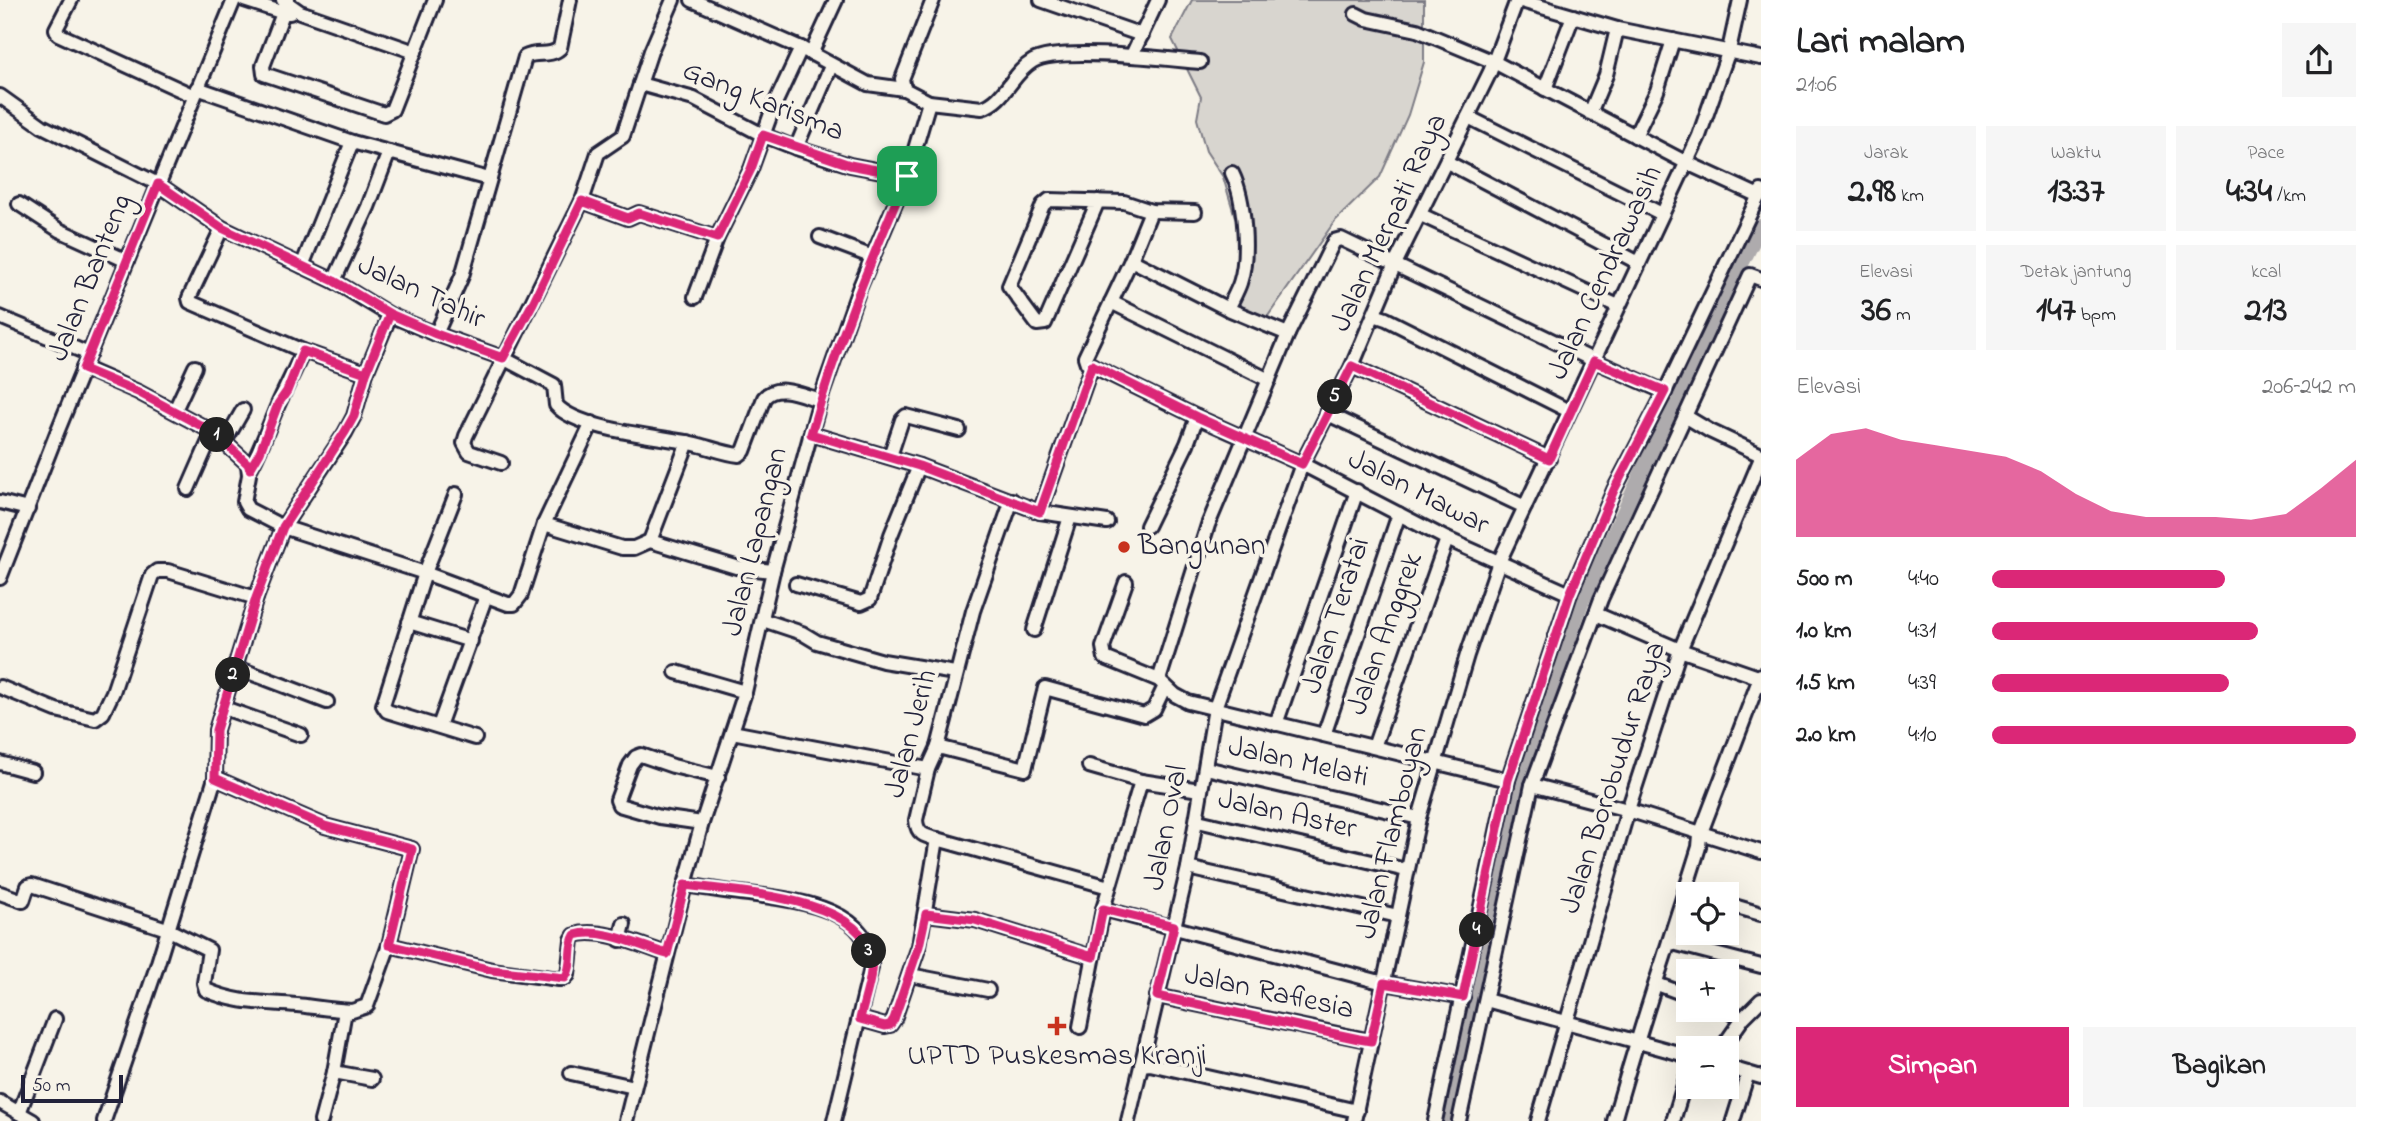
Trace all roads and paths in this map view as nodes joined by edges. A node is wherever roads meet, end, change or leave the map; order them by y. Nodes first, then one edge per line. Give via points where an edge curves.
1 (71, 0) edge
2 (234, 0) edge
3 (244, 0) edge
4 (435, 0) edge
5 (570, 0) edge
6 (673, 0) edge
7 (692, 0) edge
8 (836, 0) edge
9 (933, 0) edge
10 (1041, 0) edge
11 (1158, 0) edge
12 (1518, 0) edge
13 (1740, 0) edge
14 (286, 4) edge
15 (1356, 14) dead end
16 (1573, 16) junction
17 (1617, 29) junction
18 (1142, 35) junction
19 (1673, 40) junction
20 (1729, 50) junction
21 (806, 51) junction
22 (415, 52) junction
23 (1132, 55) junction
24 (1761, 58) edge
25 (1200, 62) dead end
26 (1494, 62) junction
27 (831, 66) junction
28 (640, 84) junction
29 (904, 89) junction
30 (1545, 89) junction
31 (195, 92) junction
32 (0, 96) edge
33 (929, 102) junction
34 (1590, 113) junction
35 (1468, 117) junction
36 (763, 135) junction
37 (1635, 136) junction
38 (352, 142) junction
39 (796, 148) junction
40 (389, 152) junction
41 (1447, 162) junction
42 (1687, 163) junction
43 (1232, 173) dead end
44 (907, 176) junction
45 (489, 179) junction
46 (158, 184) junction
47 (1760, 194) edge
48 (582, 201) junction
49 (1098, 201) junction
50 (19, 204) dead end
51 (1151, 211) junction
52 (1195, 212) dead end
53 (1662, 214) junction
54 (1421, 215) junction
55 (222, 228) junction
56 (820, 237) dead end
57 (717, 238) junction
58 (873, 257) junction
59 (1131, 260) junction
60 (127, 261) junction
61 (1395, 264) junction
62 (1639, 264) junction
63 (302, 266) junction
64 (1761, 279) edge
65 (334, 281) junction
66 (695, 297) dead end
67 (1111, 302) junction
68 (1618, 306) junction
69 (1228, 309) junction
70 (390, 314) junction
71 (1374, 315) junction
72 (0, 317) edge
73 (436, 334) junction
74 (1288, 334) junction
75 (303, 351) junction
76 (89, 354) junction
77 (503, 358) junction
78 (1594, 361) junction
79 (1092, 365) junction
80 (1352, 366) junction
81 (195, 367) dead end
82 (83, 369) junction
83 (366, 373) junction
84 (1269, 380) junction
85 (1665, 391) junction
86 (820, 401) junction
87 (175, 410) junction
88 (243, 410) dead end
89 (1569, 411) junction
90 (1326, 413) junction
91 (1685, 416) junction
92 (1197, 417) junction
93 (592, 423) junction
94 (959, 430) dead end
95 (213, 432) junction
96 (811, 434) junction
97 (1245, 438) junction
98 (688, 442) junction
99 (224, 443) junction
100 (890, 456) junction
101 (1761, 457) edge
102 (1549, 459) junction
103 (500, 463) dead end
104 (1302, 464) junction
105 (919, 466) junction
106 (250, 469) junction
107 (188, 489) dead end
108 (1357, 491) junction
109 (456, 494) dead end
110 (1012, 500) junction
111 (0, 502) edge
112 (1525, 507) junction
113 (28, 509) junction
114 (1040, 512) junction
115 (1399, 514) junction
116 (1070, 517) junction
117 (1107, 522) dead end
118 (544, 524) junction
119 (1147, 526) dead end
120 (283, 527) junction
121 (1447, 539) junction
122 (650, 541) junction
123 (1499, 562) junction
124 (773, 571) junction
125 (425, 573) junction
126 (0, 578) edge
127 (1126, 582) dead end
128 (796, 584) dead end
129 (1570, 594) junction
130 (486, 596) junction
131 (256, 598) junction
132 (1596, 614) junction
133 (763, 620) junction
134 (409, 622) junction
135 (1034, 630) dead end
136 (471, 641) junction
137 (1680, 650) junction
138 (236, 667) junction
139 (676, 672) dead end
140 (955, 673) junction
141 (1761, 677) edge
142 (1162, 683) junction
143 (0, 687) edge
144 (745, 692) junction
145 (327, 702) dead end
146 (224, 708) junction
147 (1215, 708) junction
148 (1276, 724) junction
149 (439, 726) junction
150 (732, 732) junction
151 (301, 735) dead end
152 (1324, 735) junction
153 (475, 738) dead end
154 (938, 747) junction
155 (1374, 747) junction
156 (1435, 761) junction
157 (0, 763) edge
158 (1089, 766) dead end
159 (1206, 768) junction
160 (928, 769) junction
161 (33, 772) dead end
162 (718, 777) junction
163 (215, 778) junction
164 (1508, 780) junction
165 (1141, 781) junction
166 (1532, 785) junction
167 (1200, 790) junction
168 (1628, 810) junction
169 (1419, 818) junction
170 (1198, 821) junction
171 (702, 823) junction
172 (1700, 835) junction
173 (936, 839) junction
174 (1760, 848) edge
175 (1188, 868) junction
176 (1406, 870) junction
177 (1690, 882) edge
178 (685, 885) junction
179 (1109, 887) junction
180 (0, 893) edge
181 (1739, 908) edge
182 (1103, 909) junction
183 (926, 914) junction
184 (1761, 914) edge
185 (1398, 916) junction
186 (624, 924) dead end
187 (1676, 924) edge
188 (1174, 926) junction
189 (167, 929) junction
190 (620, 940) junction
191 (1669, 942) junction
192 (389, 945) junction
193 (667, 954) junction
194 (1093, 957) junction
195 (1761, 966) edge
196 (910, 975) junction
197 (1384, 983) junction
198 (1657, 984) junction
199 (989, 989) dead end
200 (1676, 991) edge
201 (1157, 996) junction
202 (1463, 997) junction
203 (1486, 1000) junction
204 (1761, 1000) edge
205 (345, 1011) junction
206 (55, 1019) dead end
207 (860, 1019) junction
208 (1566, 1022) junction
209 (1080, 1027) dead end
210 (1731, 1036) edge
211 (1371, 1041) junction
212 (1637, 1044) junction
213 (1676, 1053) edge
214 (1141, 1065) junction
215 (1739, 1070) edge
216 (334, 1072) junction
217 (571, 1073) dead end
218 (1748, 1073) junction
219 (1761, 1077) edge
220 (372, 1079) dead end
221 (634, 1087) junction
222 (1680, 1099) edge
223 (0, 1102) edge
224 (19, 1113) junction
225 (1356, 1116) edge
226 (32, 1121) edge
227 (104, 1121) edge
228 (320, 1121) edge
229 (626, 1121) edge
230 (834, 1121) edge
231 (1128, 1121) edge
232 (1435, 1121) edge
233 (1459, 1121) edge
234 (1538, 1121) edge
235 (1615, 1121) edge
236 (1673, 1121) edge
237 (1733, 1121) edge

1 - 31 street via 56,29 58,34
2 - 31 street, Jalan Banteng
3 - 14 street
4 - 22 street
5 - 45 street via 560,48 524,57
6 - 28 street
7 - 21 street
8 - 21 street
9 - 29 street via 902,79
10 - 18 street
11 - 18 street
12 - 16 street
12 - 26 street, Jalan Merpati Raya
13 - 20 street, Jalan Cendrawasih
14 - 22 street
14 - 22 street via 264,74 384,114 392,110
15 - 26 street via 1417,30
16 - 17 street
16 - 30 street
17 - 19 street
17 - 34 street via 1606,75
18 - 23 street
19 - 20 street
19 - 37 street via 1657,91
20 - 24 street
20 - 42 street, Jalan Cendrawasih
21 - 27 street
21 - 36 street
23 - 25 street
23 - 33 street via 1055,55 1033,60 996,102 982,108
26 - 30 street
26 - 35 street, Jalan Merpati Raya
27 - 29 street via 868,84
27 - 39 street
28 - 36 street, Gang Karisma via 694,99
28 - 48 street via 623,136 598,153
29 - 33 street
30 - 34 street
31 - 38 street
31 - 46 street, Jalan Banteng
32 - 46 street, Jalan Tahir via 42,126
33 - 44 street, Jalan Lapangan
34 - 37 street
35 - 41 street, Jalan Merpati Raya
35 - 53 street
36 - 39 street, Gang Karisma
36 - 57 street
37 - 42 street
38 - 40 street
38 - 63 street
39 - 44 street, Gang Karisma
40 - 45 street
40 - 65 street
41 - 54 street, Jalan Merpati Raya
41 - 62 street
42 - 47 street
42 - 53 street, Jalan Cendrawasih
43 - 69 street via 1243,217 1244,258 1241,281
44 - 58 street, Jalan Lapangan
45 - 73 street via 462,276
46 - 55 street, Jalan Tahir
46 - 60 street, Jalan Banteng
47 - 85 street
48 - 57 street via 628,218 639,213
48 - 77 street
49 - 49 street via 1049,200 1043,205 1010,280 1011,290 1037,324 1045,323
49 - 51 street via 1124,202
50 - 60 street via 59,230
51 - 52 street
51 - 59 street
53 - 62 street, Jalan Cendrawasih
54 - 61 street, Jalan Merpati Raya
54 - 68 street
55 - 63 street, Jalan Tahir
55 - 75 street via 190,302
56 - 58 street
57 - 66 street
58 - 86 street, Jalan Lapangan
59 - 67 street
59 - 69 street
60 - 76 street, Jalan Banteng
61 - 71 street, Jalan Merpati Raya
61 - 74 street via 1341,239 1334,241
61 - 78 street
62 - 68 street, Jalan Cendrawasih
63 - 65 street, Jalan Tahir
64 - 91 street via 1751,275
65 - 70 street, Jalan Tahir
67 - 79 street via 1085,357
67 - 84 street
68 - 78 street, Jalan Cendrawasih
69 - 74 street
70 - 73 street, Jalan Tahir
70 - 83 street
71 - 80 street, Jalan Merpati Raya
71 - 89 street
72 - 76 street
73 - 77 street, Jalan Tahir
74 - 84 street
75 - 83 street
75 - 106 street
76 - 82 street, Jalan Banteng
77 - 93 street, Jalan Tahir via 554,385 558,407
77 - 103 street via 464,443 469,452
78 - 85 street
78 - 89 street, Jalan Cendrawasih
79 - 92 street, Jalan Mawar
79 - 114 street
80 - 90 street, Jalan Merpati Raya
80 - 102 street
81 - 87 street
82 - 87 street
82 - 113 street, Jalan Banteng
83 - 120 street via 354,416
84 - 97 street
85 - 129 street via 1614,490
86 - 96 street, Jalan Lapangan
86 - 98 street, Jalan Tahir via 780,390 768,393 739,455
87 - 95 street
88 - 99 street
89 - 102 street, Jalan Cendrawasih
90 - 104 street, Jalan Merpati Raya
90 - 112 street
91 - 101 street
91 - 132 street
92 - 97 street, Jalan Mawar
92 - 119 street
93 - 98 street, Jalan Tahir
93 - 118 street
94 - 100 street via 906,416
95 - 99 street
95 - 107 street
96 - 100 street
96 - 124 street, Jalan Lapangan
97 - 104 street, Jalan Mawar
97 - 142 street via 1208,525
98 - 122 street
99 - 106 street
100 - 105 street
101 - 137 street, Jalan Borobudur Raya
102 - 112 street, Jalan Cendrawasih
104 - 108 street, Jalan Mawar
104 - 147 street, Jalan Oval
105 - 110 street
105 - 128 street via 870,599 861,603
106 - 120 street via 246,507
108 - 115 street, Jalan Mawar
108 - 148 street
109 - 125 street
110 - 114 street
110 - 140 street, Jalan Jerih
111 - 113 street
112 - 123 street, Jalan Cendrawasih
113 - 126 street, Jalan Banteng
114 - 116 street
115 - 121 street, Jalan Mawar
115 - 152 street, Jalan Teratai
116 - 117 street
116 - 135 street
118 - 122 street via 622,548
118 - 130 street via 514,604
120 - 125 street
120 - 131 street
121 - 123 street, Jalan Mawar
121 - 155 street, Jalan Anggrek
122 - 124 street via 736,567
123 - 129 street, Jalan Mawar
123 - 156 street, Jalan Flamboyan
124 - 133 street, Jalan Lapangan
125 - 130 street
125 - 134 street
127 - 142 street via 1102,653
129 - 164 street
130 - 136 street
131 - 138 street
131 - 143 street via 157,571 113,692 95,719 56,710
132 - 137 street
132 - 166 street
133 - 140 street via 883,661
133 - 144 street, Jalan Lapangan
134 - 136 street
134 - 149 street via 384,709
136 - 149 street
137 - 141 street
137 - 168 street, Jalan Borobudur Raya
138 - 145 street
138 - 146 street
139 - 144 street
140 - 154 street, Jalan Jerih
141 - 172 street
142 - 147 street via 1188,702
142 - 154 street via 1154,709 1144,715 1045,688 1024,769
144 - 150 street, Jalan Lapangan
146 - 151 street
146 - 163 street via 216,730
147 - 148 street
147 - 159 street, Jalan Oval
148 - 152 street
149 - 153 street
150 - 160 street
150 - 162 street, Jalan Lapangan
152 - 155 street
154 - 160 street, Jalan Jerih
155 - 156 street
156 - 164 street
156 - 169 street, Jalan Flamboyan
157 - 161 street
158 - 165 street
159 - 167 street, Jalan Oval
159 - 169 street, Jalan Melati
160 - 173 street, Jalan Jerih via 916,824 922,835
162 - 171 street, Jalan Lapangan
162 - 171 street via 641,755 630,765 617,800 619,805 660,817
163 - 189 street
163 - 192 street via 325,826 412,849
164 - 202 street
165 - 167 street
165 - 179 street
166 - 168 street
166 - 203 street
167 - 170 street, Jalan Oval
168 - 172 street
168 - 208 street, Jalan Borobudur Raya
169 - 176 street, Jalan Flamboyan
170 - 175 street, Jalan Oval
170 - 176 street, Jalan Aster
171 - 178 street, Jalan Lapangan
172 - 174 street
172 - 177 street
173 - 179 street, Jalan Jerih
173 - 183 street
175 - 185 street
175 - 188 street, Jalan Oval
176 - 185 street, Jalan Flamboyan
178 - 193 street, Jalan Lapangan
178 - 207 street via 782,899 826,909 847,920 861,934 871,959
179 - 182 street
180 - 189 street via 22,902 32,884
181 - 184 street
182 - 188 street
182 - 194 street
183 - 194 street via 975,920
183 - 196 street
185 - 197 street, Jalan Flamboyan
186 - 190 street
187 - 191 street
188 - 197 street
188 - 201 street, Jalan Oval
189 - 205 street via 209,950 206,990 248,1003
189 - 227 street
190 - 192 street via 600,934 575,935 569,972 563,979 492,970
190 - 193 street
191 - 195 street
191 - 198 street
192 - 205 street via 367,1006
193 - 221 street, Jalan Lapangan
194 - 209 street
196 - 199 street
196 - 207 street via 892,1024
197 - 202 street
197 - 211 street, Jalan Flamboyan
198 - 200 street
198 - 212 street
201 - 211 street, Jalan Raflesia
201 - 214 street, Jalan Oval
202 - 232 street
203 - 208 street
203 - 233 street
204 - 210 street
205 - 216 street
206 - 224 street
207 - 230 street
208 - 212 street
208 - 234 street, Jalan Borobudur Raya
211 - 225 street, Jalan Flamboyan
212 - 213 street
212 - 235 street
214 - 225 street
214 - 231 street, Jalan Oval
215 - 218 street
216 - 220 street
216 - 228 street
217 - 221 street
218 - 219 street
218 - 237 street
221 - 229 street, Jalan Lapangan
222 - 236 street
223 - 224 street
224 - 226 street

